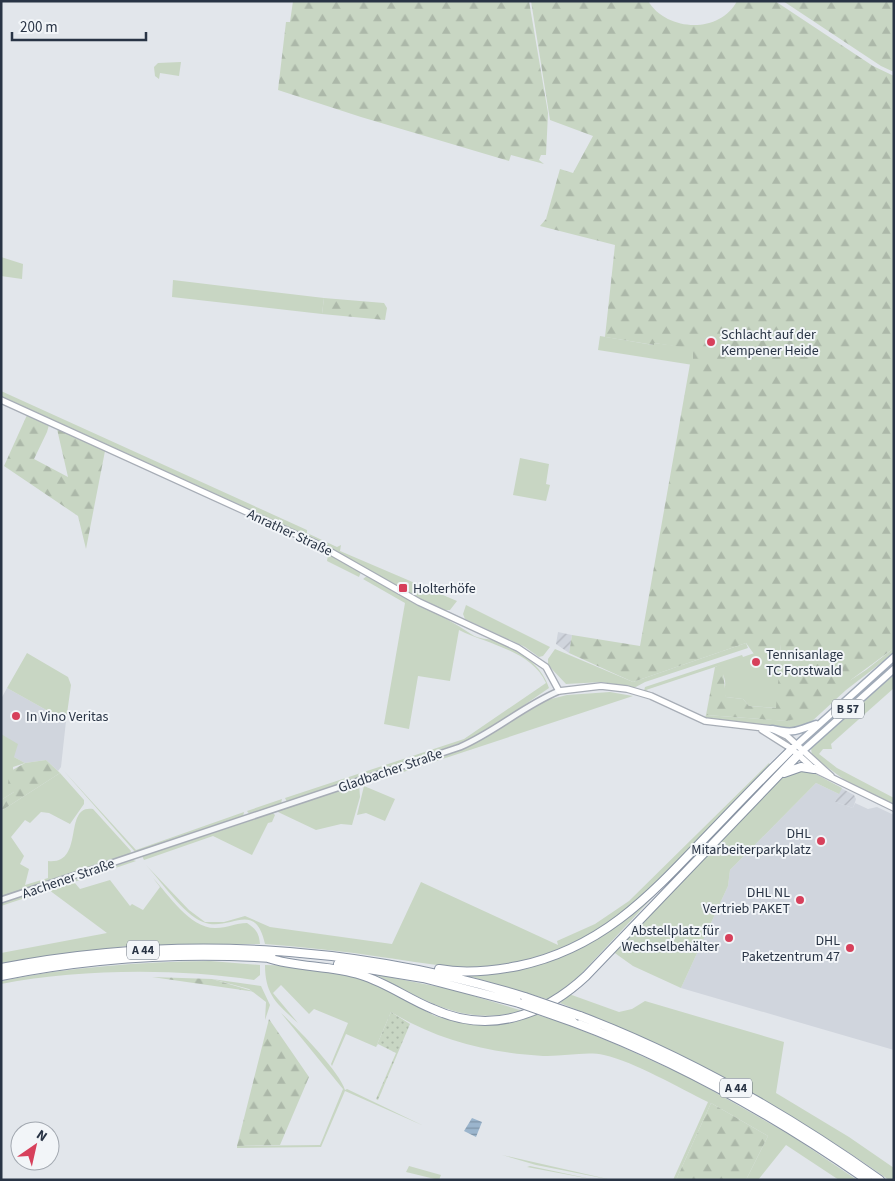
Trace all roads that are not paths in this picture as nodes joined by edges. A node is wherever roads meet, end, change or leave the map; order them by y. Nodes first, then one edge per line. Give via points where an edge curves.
1 (1, 400) edge
2 (894, 657) edge
3 (894, 668) edge
4 (559, 691) junction
5 (820, 723) junction
6 (745, 726) junction
7 (772, 729) junction
8 (794, 747) junction
9 (801, 753) junction
10 (814, 769) junction
11 (778, 776) junction
12 (831, 776) junction
13 (894, 808) edge
14 (138, 855) joint
15 (1, 900) edge
16 (268, 958) junction
17 (367, 960) junction
18 (1, 968) edge
19 (1, 976) edge
20 (867, 1180) edge
21 (880, 1180) edge

1 - 4 main road, Anrather Straße via 312,542 406,596 518,648 546,668
2 - 5 main road, B 57
3 - 9 main road, B 57
4 - 6 main road, Gladbacher Straße via 601,686 634,691 705,721
4 - 14 street, Gladbacher Straße via 460,747
5 - 7 main road via 790,734
5 - 8 main road, B 57
6 - 7 main road
6 - 8 main road via 765,731
7 - 8 main road via 786,736
8 - 9 main road
8 - 17 highway via 643,900 606,930 581,945 532,963 478,971 449,971 384,959
9 - 10 main road
9 - 11 highway
9 - 12 main road
10 - 11 highway via 801,766
10 - 12 main road
11 - 16 highway via 586,976 557,1000 534,1012 497,1020 461,1018 435,1010 363,975
12 - 13 main road
14 - 15 street, Aachener Straße
16 - 19 highway, A 44 via 137,958
16 - 20 highway, A 44, bridge via 392,972 519,1003 573,1022 641,1049 712,1084 790,1129
17 - 18 highway, A 44 via 261,950 175,949 92,954
17 - 21 highway, A 44, bridge via 443,975 525,997 655,1047 726,1083

